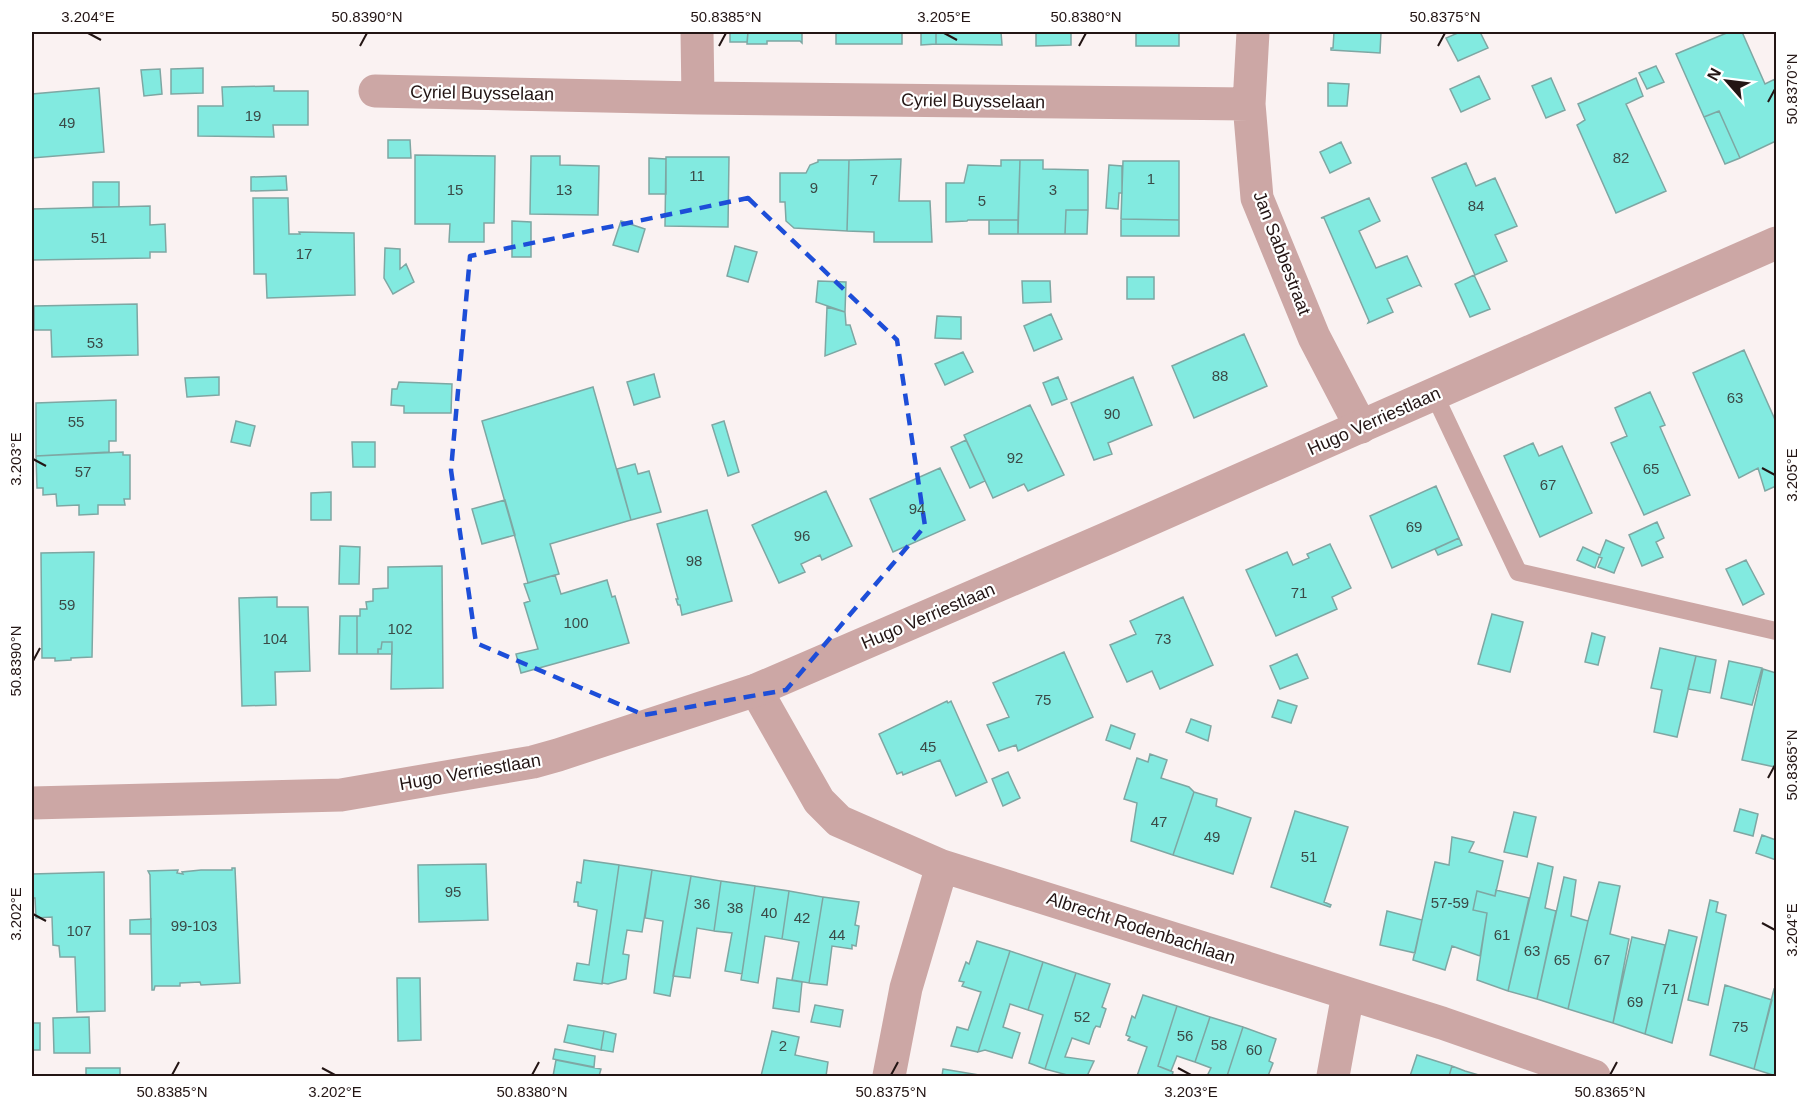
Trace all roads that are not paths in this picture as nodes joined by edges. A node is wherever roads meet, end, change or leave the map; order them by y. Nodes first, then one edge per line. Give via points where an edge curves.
1 (697, 32) edge
2 (1253, 32) edge
3 (375, 91) dead end
4 (698, 98) junction
5 (1249, 104) junction
6 (1776, 243) edge
7 (1434, 394) junction
8 (1361, 427) junction
9 (1776, 631) edge
10 (756, 690) junction
11 (32, 803) edge
12 (942, 866) junction
13 (1348, 994) junction
14 (889, 1077) edge
15 (1333, 1077) edge
16 (1594, 1077) edge

1 - 4 street
2 - 5 street, Jan Sabbestraat
3 - 4 street, Cyriel Buysselaan
4 - 5 street, Cyriel Buysselaan
5 - 8 street, Jan Sabbestraat via 1257,198 1314,338
6 - 7 street, Hugo Verriestlaan
7 - 8 street, Hugo Verriestlaan
7 - 9 lane via 1518,572
8 - 10 street, Hugo Verriestlaan
10 - 11 street, Hugo Verriestlaan via 533,762 341,795
10 - 12 street, Albrecht Rodenbachlaan via 819,801 839,821
12 - 13 street, Albrecht Rodenbachlaan
12 - 14 street via 906,988
13 - 15 street
13 - 16 street, Albrecht Rodenbachlaan

